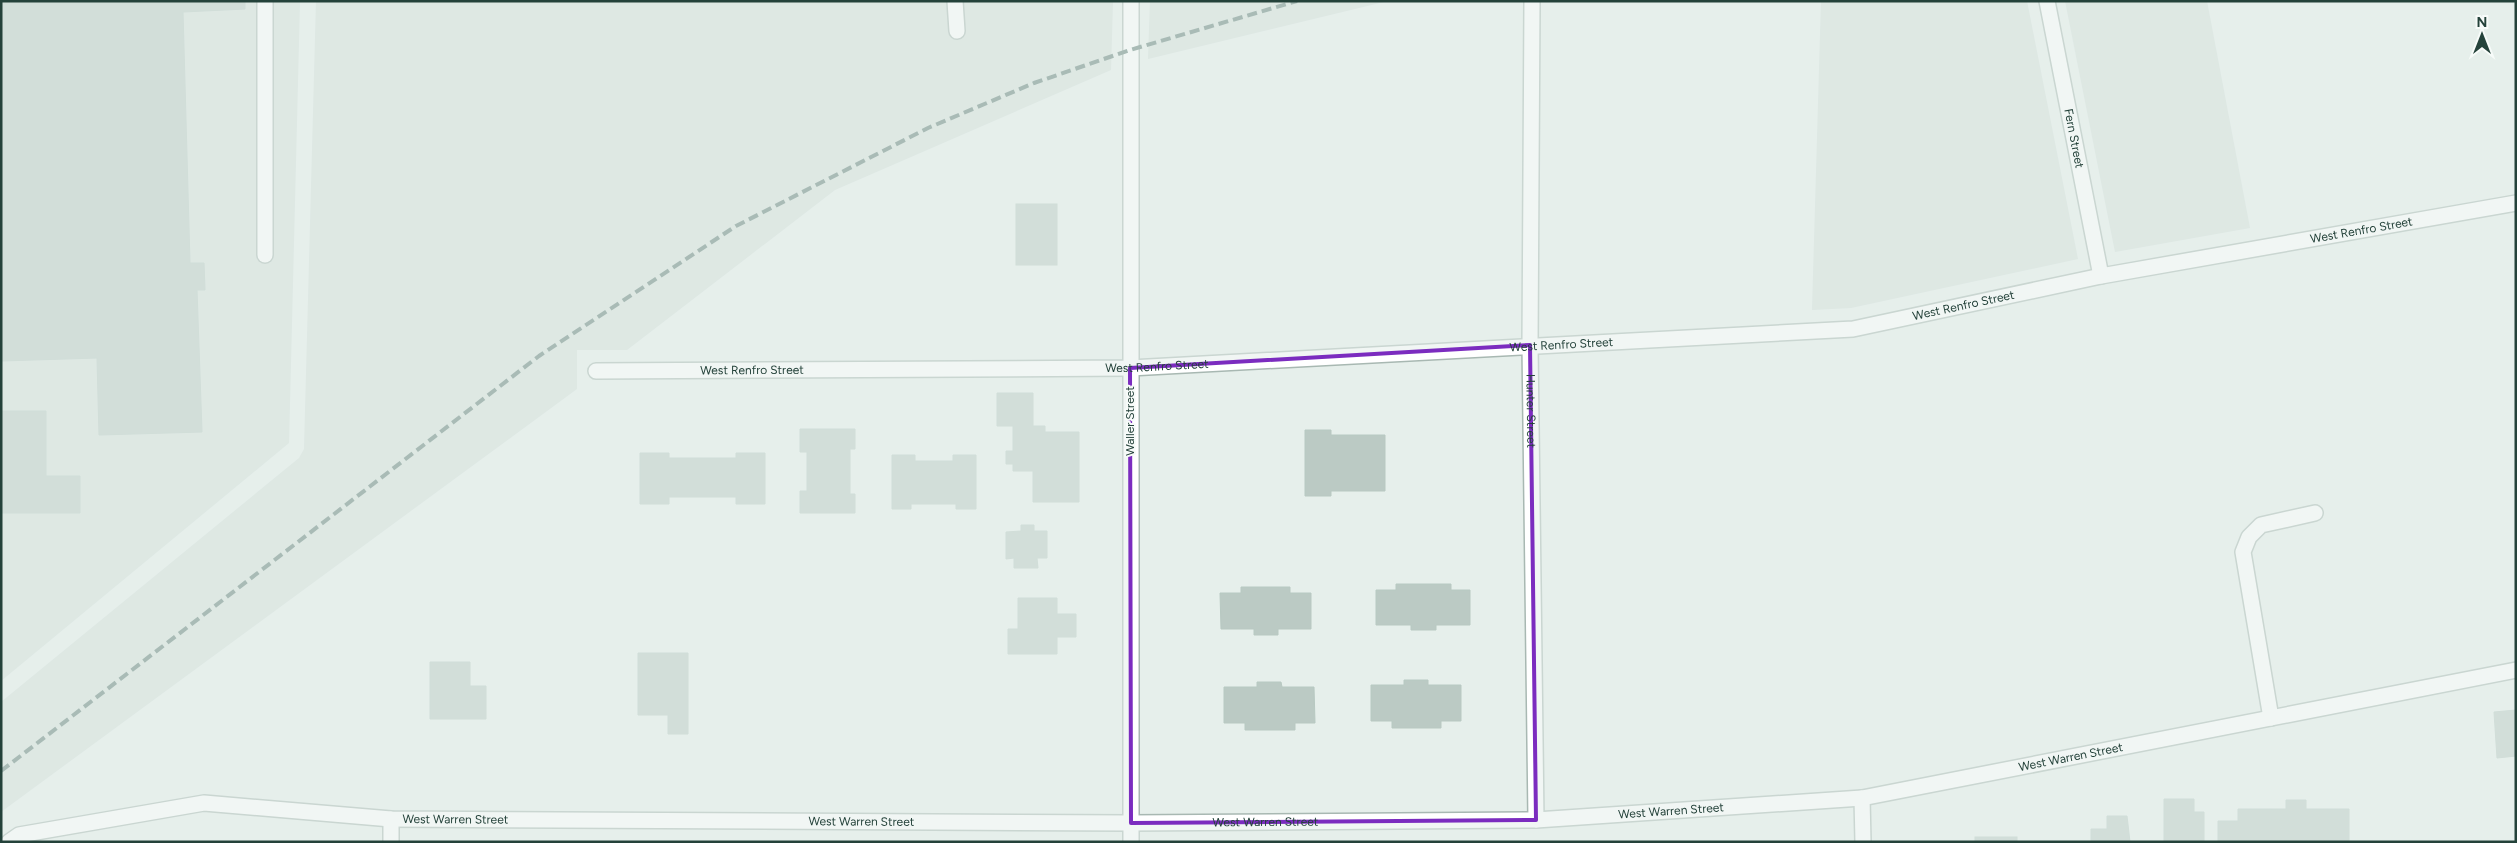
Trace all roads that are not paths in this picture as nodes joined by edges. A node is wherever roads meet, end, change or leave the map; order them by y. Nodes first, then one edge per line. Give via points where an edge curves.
1 (265, 1) edge
2 (955, 1) edge
3 (1131, 1) edge
4 (1532, 1) edge
5 (2047, 1) edge
6 (957, 31) dead end
7 (2516, 203) edge
8 (264, 255) dead end
9 (2100, 276) junction
10 (1530, 345) junction
11 (1130, 368) junction
12 (596, 371) dead end
13 (2315, 514) dead end
14 (2516, 670) edge
15 (2271, 718) junction
16 (1862, 798) junction
17 (391, 819) junction
18 (1536, 820) junction
19 (1131, 823) junction
20 (9, 842) edge
21 (391, 842) edge
22 (1131, 842) edge
23 (1863, 842) edge

1 - 8 street
2 - 6 street
3 - 11 street, Waller Street
4 - 10 street, Hunter Street
5 - 9 street, Fern Street
7 - 9 street, West Renfro Street
9 - 10 street, West Renfro Street via 1853,329
10 - 11 street, West Renfro Street
10 - 18 street, Hunter Street
11 - 12 street, West Renfro Street
11 - 19 street, Waller Street
13 - 15 street via 2261,526 2249,537 2243,552
14 - 15 street, West Warren Street
15 - 16 street, West Warren Street
16 - 18 street, West Warren Street
16 - 23 street
17 - 19 street, West Warren Street
17 - 20 street, West Warren Street via 204,804 19,835
17 - 21 street
18 - 19 street, West Warren Street
19 - 22 street, Waller Street

